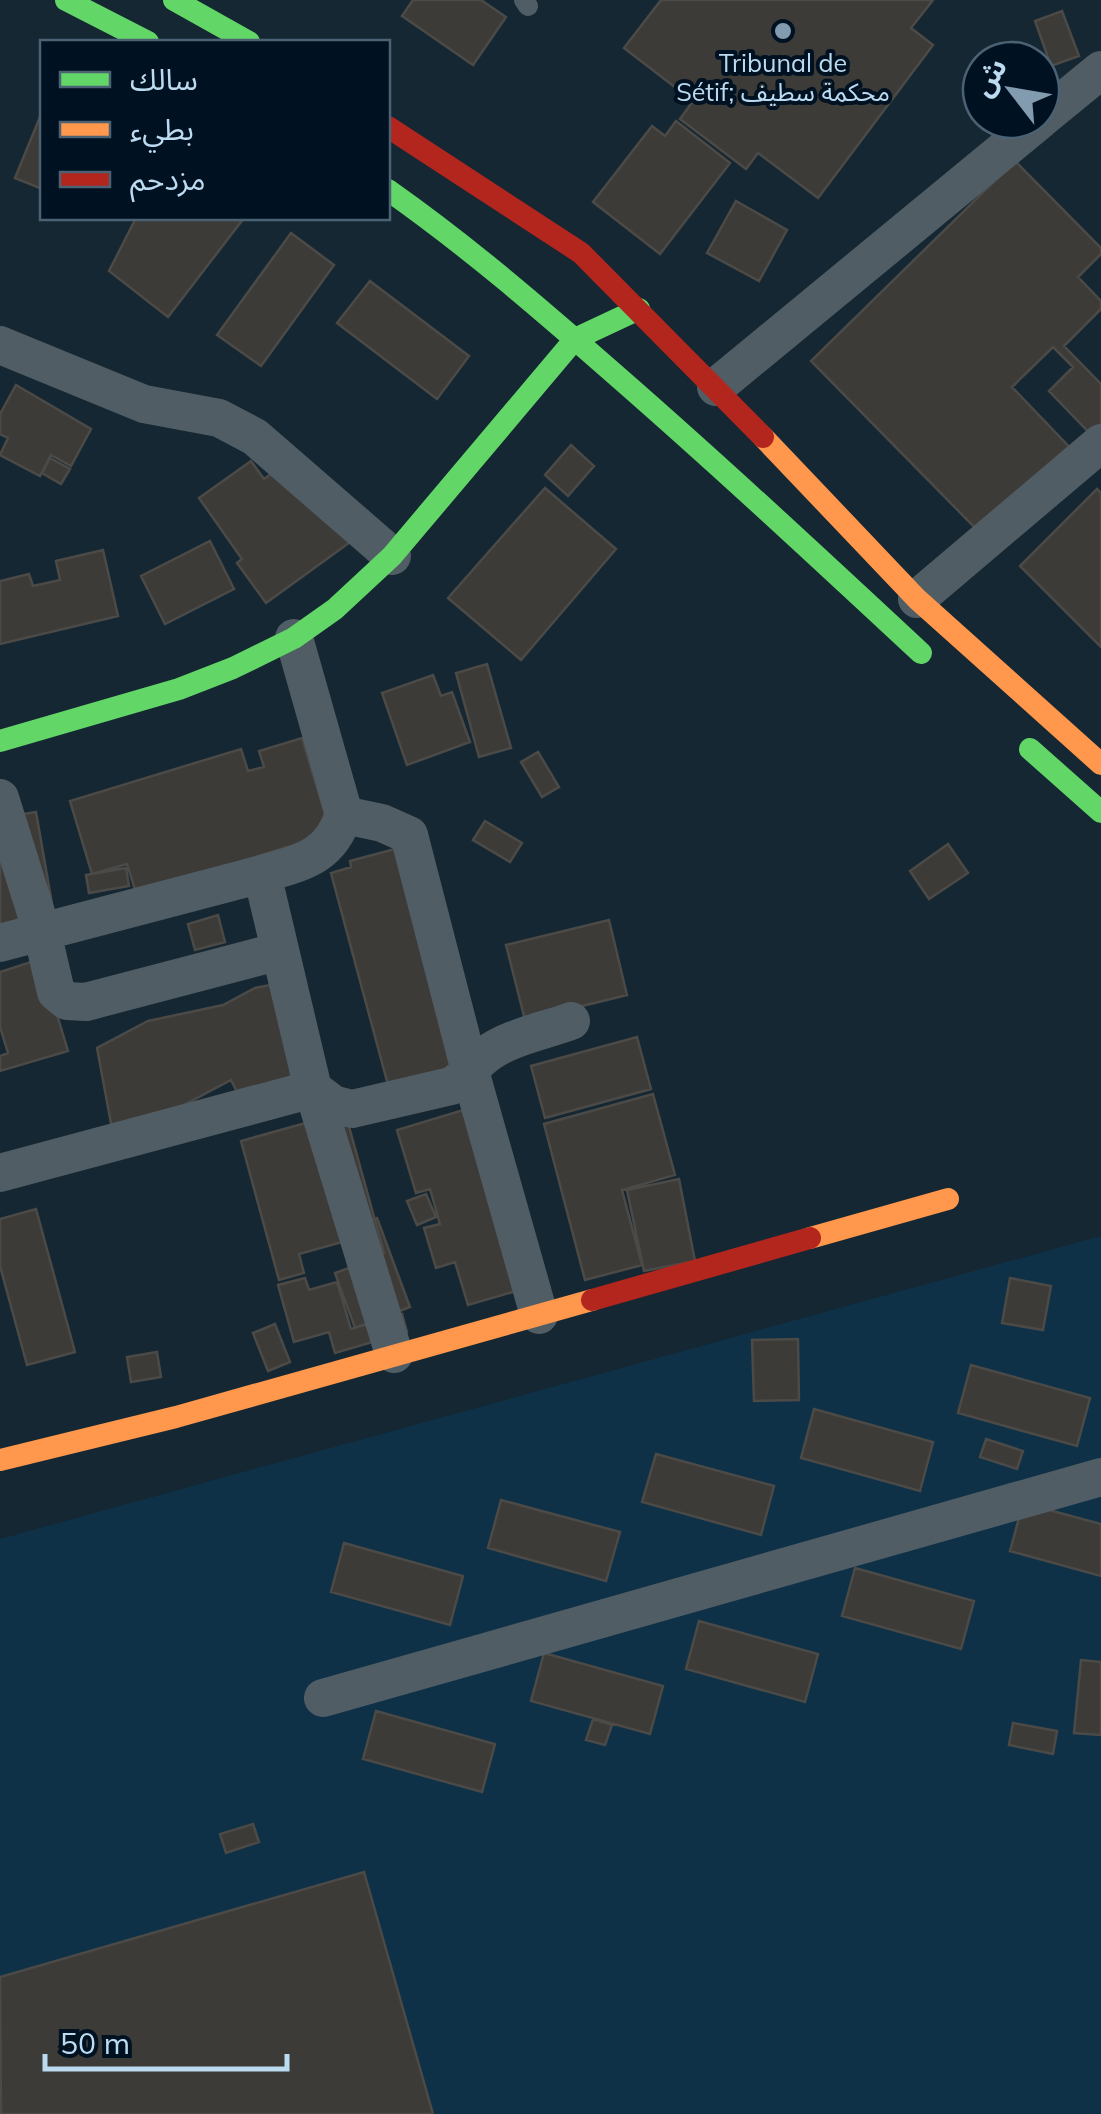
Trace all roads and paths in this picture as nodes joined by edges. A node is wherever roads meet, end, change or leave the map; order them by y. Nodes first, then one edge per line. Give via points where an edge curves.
1 (66, 0) edge
2 (174, 0) edge
3 (144, 40) edge
4 (245, 40) edge
5 (1101, 70) edge
6 (1061, 103) edge
7 (390, 128) edge
8 (1016, 140) edge
9 (390, 191) edge
10 (639, 309) junction
11 (575, 339) junction
12 (0, 345) edge
13 (716, 387) junction
14 (1101, 443) edge
15 (392, 556) junction
16 (917, 599) junction
17 (294, 638) junction
18 (939, 669) dead end
19 (1013, 734) dead end
20 (0, 741) edge
21 (1101, 764) edge
22 (0, 798) edge
23 (1101, 812) edge
24 (344, 815) junction
25 (262, 874) junction
26 (42, 932) junction
27 (0, 942) edge
28 (280, 951) junction
29 (571, 1022) dead end
30 (470, 1072) junction
31 (312, 1089) junction
32 (0, 1173) edge
33 (948, 1199) dead end
34 (539, 1315) junction
35 (394, 1354) junction
36 (0, 1460) edge
37 (1101, 1477) edge
38 (323, 1698) dead end

1 - 3 main road
2 - 4 main road
5 - 6 street
7 - 10 main road via 581,254
8 - 13 street
9 - 11 main road via 445,228
10 - 11 main road
10 - 13 main road
11 - 15 main road
11 - 18 main road
12 - 15 street via 144,404 219,418 243,430
13 - 16 main road
14 - 16 street
15 - 17 main road via 336,610
16 - 21 main road
17 - 20 main road via 180,689
17 - 24 street
19 - 23 main road
22 - 26 street
24 - 25 street via 329,846
24 - 30 street via 408,835
25 - 26 street
25 - 28 street
26 - 27 street
26 - 28 street via 56,992 67,1001 86,1002
28 - 31 street
29 - 30 street via 501,1046
30 - 31 street via 451,1086 352,1109
30 - 34 street
31 - 32 street
31 - 35 street
33 - 34 main road
34 - 35 main road
35 - 36 main road
37 - 38 street

